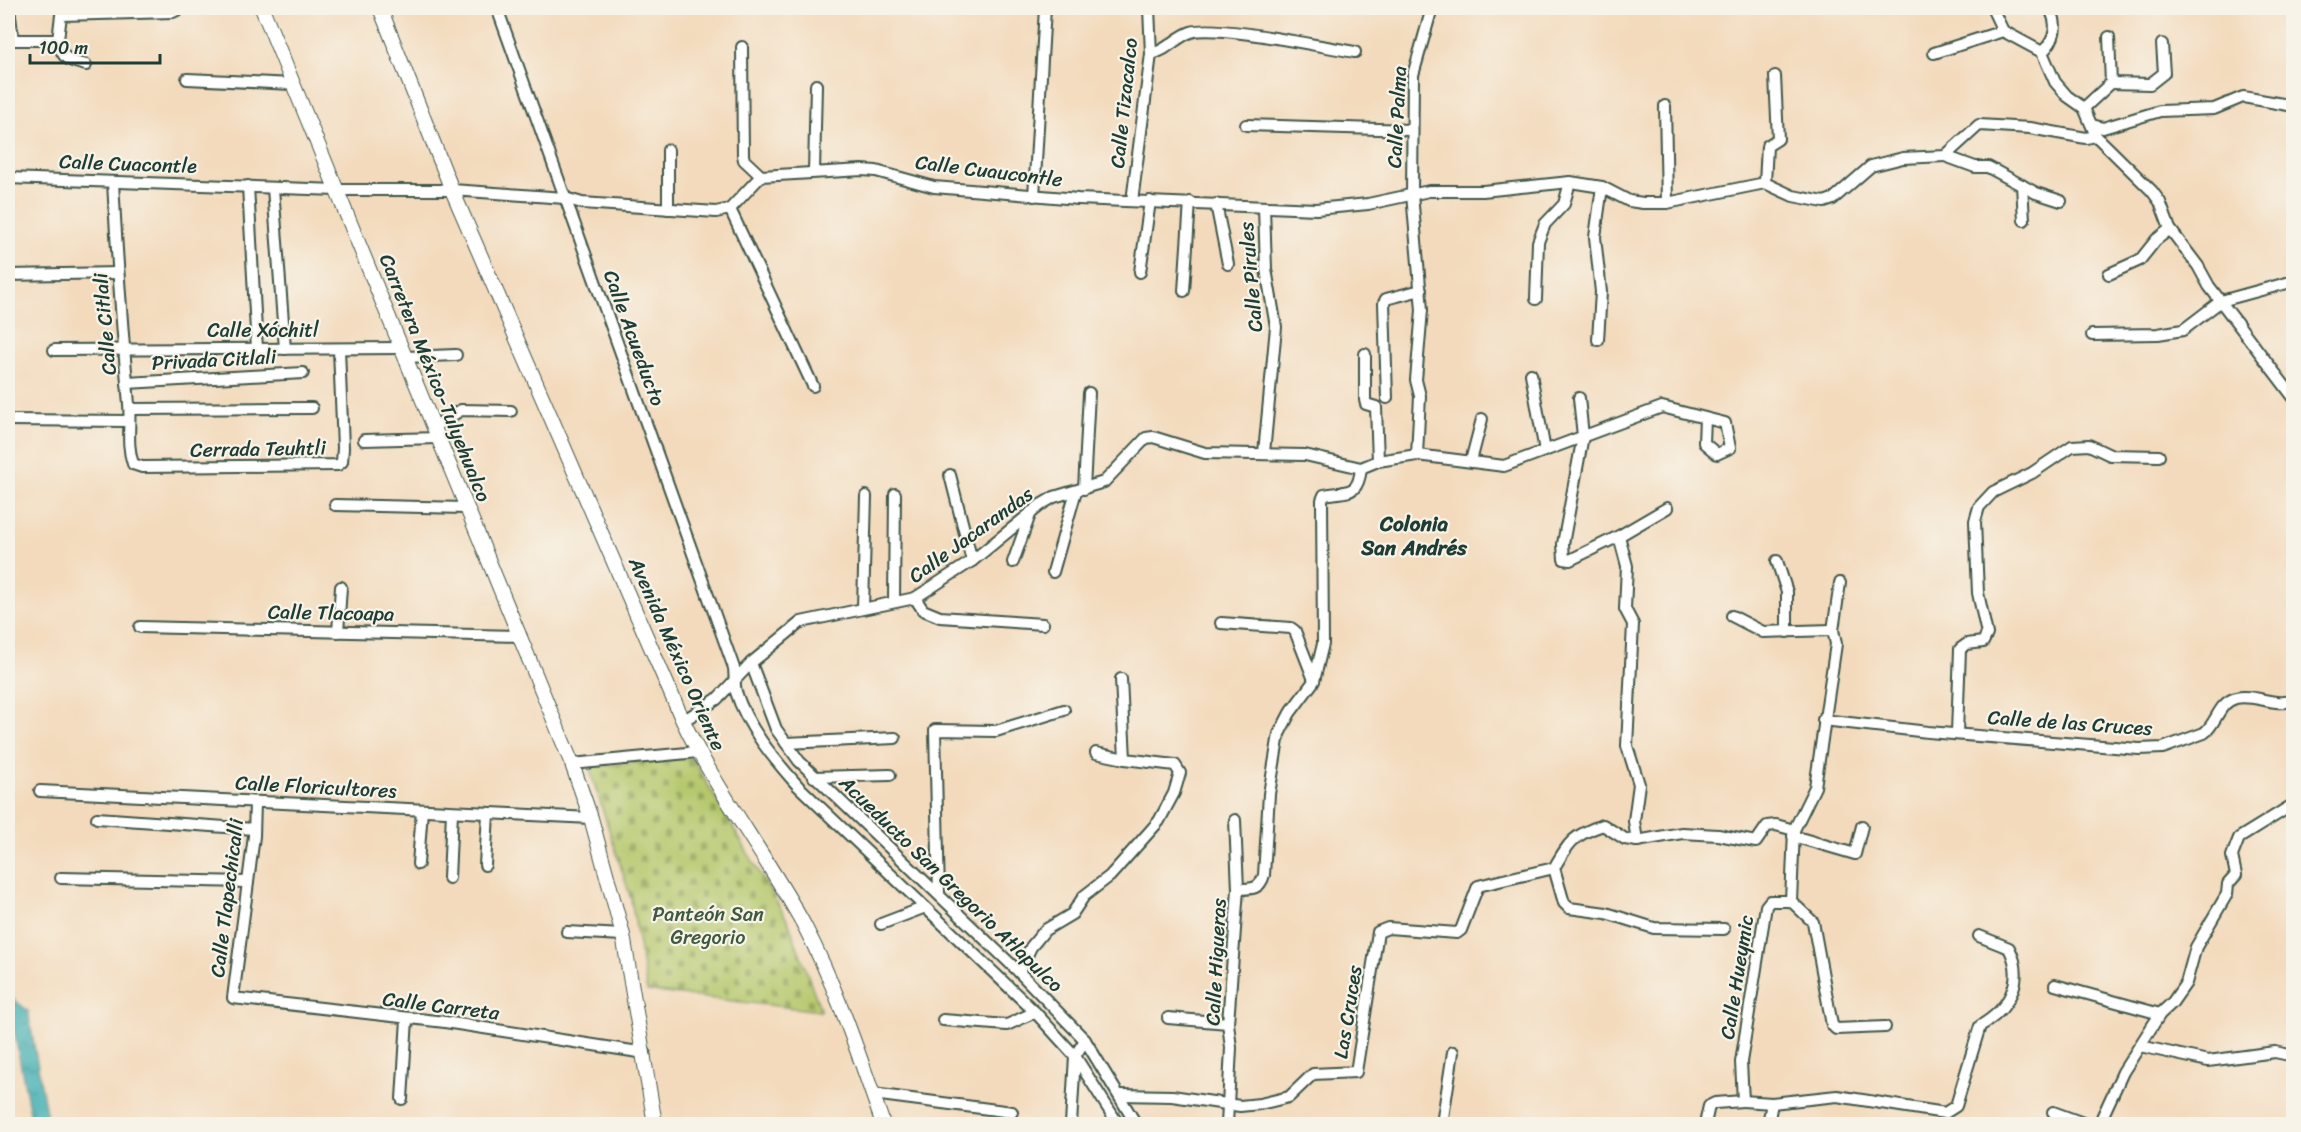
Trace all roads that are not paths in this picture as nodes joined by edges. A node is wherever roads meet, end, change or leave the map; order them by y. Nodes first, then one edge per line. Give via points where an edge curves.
1 (9, 8) edge
2 (181, 8) edge
3 (262, 8) edge
4 (380, 8) edge
5 (497, 8) edge
6 (1045, 8) edge
7 (1149, 8) edge
8 (1432, 8) edge
9 (1992, 8) edge
10 (2049, 8) edge
11 (2003, 31) junction
12 (2109, 37) dead end
13 (10, 40) edge
14 (58, 40) junction
15 (2162, 44) dead end
16 (742, 47) dead end
17 (1355, 52) dead end
18 (2042, 52) junction
19 (1934, 53) dead end
20 (1151, 54) junction
21 (86, 65) dead end
22 (1775, 76) dead end
23 (187, 79) dead end
24 (2110, 83) junction
25 (292, 84) junction
26 (816, 85) dead end
27 (1665, 106) dead end
28 (2294, 106) edge
29 (2084, 108) junction
30 (1246, 125) dead end
31 (2092, 125) junction
32 (1412, 130) junction
33 (2096, 136) junction
34 (668, 150) dead end
35 (1945, 156) junction
36 (814, 172) junction
37 (761, 176) junction
38 (8, 178) edge
39 (113, 182) junction
40 (1570, 182) junction
41 (1765, 183) junction
42 (2022, 185) junction
43 (248, 186) junction
44 (1602, 187) junction
45 (273, 188) junction
46 (337, 190) junction
47 (452, 190) junction
48 (1412, 194) junction
49 (1034, 196) junction
50 (565, 198) junction
51 (1132, 201) junction
52 (1150, 201) junction
53 (2061, 201) dead end
54 (1191, 202) junction
55 (1667, 203) junction
56 (1216, 204) junction
57 (1264, 207) junction
58 (668, 209) junction
59 (730, 209) junction
60 (2024, 220) dead end
61 (2170, 229) junction
62 (1228, 264) dead end
63 (1140, 272) dead end
64 (118, 273) junction
65 (8, 274) edge
66 (2109, 274) dead end
67 (2294, 281) edge
68 (8, 285) edge
69 (1421, 290) junction
70 (1184, 291) dead end
71 (1536, 299) dead end
72 (2221, 301) junction
73 (2091, 335) dead end
74 (1598, 340) dead end
75 (257, 349) junction
76 (285, 349) junction
77 (339, 349) junction
78 (54, 350) dead end
79 (123, 350) junction
80 (404, 353) junction
81 (1365, 354) dead end
82 (456, 355) dead end
83 (303, 373) dead end
84 (1531, 374) dead end
85 (127, 383) junction
86 (813, 386) dead end
87 (1089, 393) dead end
88 (1388, 398) dead end
89 (1579, 398) dead end
90 (2294, 398) edge
91 (312, 408) dead end
92 (511, 411) dead end
93 (130, 415) junction
94 (1705, 418) dead end
95 (1482, 419) dead end
96 (8, 420) edge
97 (436, 433) junction
98 (1583, 436) junction
99 (364, 440) dead end
100 (1545, 451) junction
101 (1264, 453) junction
102 (1416, 455) junction
103 (2159, 456) dead end
104 (1378, 461) junction
105 (1471, 461) junction
106 (133, 464) joint
107 (1361, 468) junction
108 (950, 475) dead end
109 (1080, 490) junction
110 (895, 494) dead end
111 (866, 496) dead end
112 (335, 505) dead end
113 (466, 508) junction
114 (1667, 508) dead end
115 (1031, 512) junction
116 (1619, 536) junction
117 (972, 561) junction
118 (1777, 561) dead end
119 (1013, 562) dead end
120 (1053, 572) dead end
121 (1840, 583) dead end
122 (341, 587) dead end
123 (915, 598) junction
124 (894, 602) junction
125 (863, 608) junction
126 (1732, 616) dead end
127 (1221, 623) dead end
128 (1043, 624) dead end
129 (140, 627) dead end
130 (1833, 630) junction
131 (338, 632) junction
132 (1787, 632) junction
133 (521, 636) junction
134 (751, 663) junction
135 (1121, 679) dead end
136 (736, 680) junction
137 (1314, 681) junction
138 (2294, 699) edge
139 (1064, 710) dead end
140 (682, 720) junction
141 (1823, 720) junction
142 (1956, 733) junction
143 (895, 738) dead end
144 (786, 743) junction
145 (698, 752) junction
146 (1096, 753) dead end
147 (1125, 759) junction
148 (572, 764) junction
149 (890, 775) dead end
150 (814, 777) junction
151 (40, 790) dead end
152 (255, 802) junction
153 (2294, 804) edge
154 (422, 810) junction
155 (452, 812) junction
156 (488, 814) junction
157 (98, 818) dead end
158 (591, 818) junction
159 (1235, 820) dead end
160 (1862, 826) dead end
161 (254, 829) junction
162 (1794, 833) junction
163 (1637, 841) junction
164 (418, 864) dead end
165 (485, 865) dead end
166 (1554, 868) junction
167 (61, 878) dead end
168 (449, 878) dead end
169 (248, 882) junction
170 (1238, 889) junction
171 (939, 894) junction
172 (1791, 901) junction
173 (922, 908) junction
174 (881, 924) dead end
175 (1724, 929) dead end
176 (567, 932) dead end
177 (623, 935) junction
178 (1979, 936) dead end
179 (1019, 972) junction
180 (2055, 985) dead end
181 (233, 998) joint
182 (1035, 1012) junction
183 (2160, 1014) junction
184 (1168, 1018) dead end
185 (407, 1019) junction
186 (943, 1020) dead end
187 (1228, 1023) junction
188 (1885, 1027) dead end
189 (1085, 1040) junction
190 (2140, 1046) junction
191 (1453, 1052) dead end
192 (645, 1053) junction
193 (1075, 1056) junction
194 (2294, 1056) edge
195 (873, 1094) junction
196 (1119, 1095) junction
197 (402, 1099) dead end
198 (1743, 1101) junction
199 (1772, 1103) junction
200 (1230, 1105) junction
201 (1012, 1112) dead end
202 (2053, 1112) dead end
203 (655, 1125) edge
204 (883, 1125) edge
205 (1071, 1125) edge
206 (1118, 1125) edge
207 (1136, 1125) edge
208 (1227, 1125) edge
209 (1442, 1125) edge
210 (1705, 1125) edge
211 (1768, 1125) edge
212 (2086, 1125) edge
213 (2098, 1125) edge

1 - 13 street
2 - 14 street via 173,12 61,15
3 - 25 main road, Carretera México-Tulyehualco
4 - 47 main road, Avenida México Oriente
5 - 50 street, Calle Acueducto
6 - 49 street
7 - 20 street, Calle Tizacalco
8 - 32 street, Calle Palma via 1413,75
9 - 11 street
10 - 18 street via 2054,14 2055,30 2052,43
11 - 18 street
11 - 19 street
12 - 24 street
13 - 14 street
14 - 21 street via 67,61
15 - 24 street via 2164,73 2150,84
16 - 37 street via 743,155
17 - 20 street via 1198,31
18 - 29 street via 2055,82
20 - 51 street, Calle Tizacalco
22 - 41 street via 1779,133 1778,139 1767,146
23 - 25 street
24 - 29 street
25 - 46 main road, Carretera México-Tulyehualco
26 - 36 street
27 - 55 street
28 - 31 street via 2243,97 2205,110 2174,109 2103,128
29 - 31 street
30 - 32 street
31 - 33 street
32 - 48 street, Calle Palma
33 - 35 street via 1979,125
33 - 61 street via 2152,191
34 - 58 street
35 - 41 street via 1881,162 1864,171 1833,199 1816,202
35 - 42 street via 1975,167 1988,167
36 - 37 street, Calle Cuaucontle
36 - 49 street, Calle Cuaucontle via 876,171 934,187
37 - 59 street
38 - 39 street, Calle Cuacontle
39 - 43 street, Calle Cuacontle
39 - 64 street, Calle Citlali
40 - 44 street
40 - 48 street
40 - 71 street via 1563,204 1545,224 1538,242
41 - 55 street
42 - 53 street
42 - 60 street
43 - 45 street, Calle Cuacontle
43 - 75 street
44 - 55 street via 1629,201
44 - 74 street via 1595,237 1601,292
45 - 46 street, Calle Cuacontle
45 - 76 street
46 - 47 street, Calle Cuacontle
46 - 80 main road, Carretera México-Tulyehualco
47 - 50 street
47 - 140 main road, Avenida México Oriente
48 - 57 street, Calle Cuaucontle via 1345,207
48 - 69 street, Calle Palma
49 - 51 street, Calle Cuaucontle
50 - 58 street via 582,203
50 - 136 street, Calle Acueducto
51 - 52 street, Calle Cuaucontle
52 - 54 street, Calle Cuaucontle
52 - 63 street
54 - 56 street, Calle Cuaucontle
54 - 70 street
56 - 57 street, Calle Cuaucontle
56 - 62 street
57 - 101 street, Calle Pirules via 1266,269 1276,327
58 - 59 street via 705,213
59 - 86 street
61 - 66 street via 2140,260
61 - 72 street
64 - 65 street
64 - 79 street, Calle Citlali
65 - 68 street
67 - 72 street
69 - 88 street via 1386,299 1384,303
69 - 102 street, Calle Palma
72 - 73 street via 2183,330
72 - 90 street
75 - 76 street, Calle Xóchitl
75 - 79 street, Calle Xóchitl
76 - 77 street, Calle Xóchitl
77 - 80 street, Calle Xóchitl
77 - 106 street, Cerrada Teuhtli via 343,448 338,465
78 - 79 street, Calle Xóchitl
79 - 85 street, Calle Citlali
80 - 82 street, Calle Xóchitl
80 - 97 main road, Carretera México-Tulyehualco
81 - 104 street via 1365,400 1376,407
83 - 85 street, Privada Citlali
84 - 100 street
85 - 93 street, Calle Citlali
87 - 109 street
89 - 98 street
91 - 93 street, Cerrada Teuhtli
92 - 97 street via 461,410
93 - 96 street, Cerrada Teuhtli
93 - 106 street, Calle Citlali via 129,454
94 - 98 street via 1662,407
95 - 105 street
97 - 99 street
97 - 113 main road, Carretera México-Tulyehualco
98 - 100 street
98 - 116 street via 1562,554 1570,560
100 - 105 street via 1504,466
101 - 107 street, Calle Jacarandas via 1305,455
101 - 109 street, Calle Jacarandas via 1205,453 1146,438 1104,482
102 - 104 street
102 - 105 street
103 - 142 street via 2110,455 2089,445 2072,446 2032,473 1993,492 1979,507 1975,521 1978,593 1987,634 1983,642 1960,649
104 - 107 street
107 - 137 street via 1355,489 1324,495 1322,500 1323,644
108 - 117 street
109 - 115 street, Calle Jacarandas via 1054,497
109 - 120 street
110 - 124 street
111 - 125 street
112 - 113 street
113 - 133 main road, Carretera México-Tulyehualco
114 - 116 street
115 - 117 street, Calle Jacarandas
115 - 119 street
116 - 163 street via 1627,566 1625,609 1633,624 1627,746 1639,784 1634,821
117 - 123 street, Calle Jacarandas
118 - 132 street via 1787,592
121 - 130 street
122 - 131 street
123 - 124 street, Calle Jacarandas
123 - 128 street via 923,610 940,617
124 - 125 street, Calle Jacarandas
125 - 134 street, Calle Jacarandas via 801,622
126 - 132 street via 1762,632
127 - 137 street via 1291,628
129 - 131 street, Calle Tlacoapa
130 - 132 street via 1809,628
130 - 141 street via 1836,644
131 - 133 street, Calle Tlacoapa
133 - 148 main road, Carretera México-Tulyehualco
134 - 136 street, Calle Jacarandas
134 - 144 street, Acueducto San Gregorio Atlapulco via 770,716
135 - 147 street
136 - 140 street, Calle Jacarandas via 710,705
136 - 173 street, Acueducto San Gregorio Atlapulco via 746,712 785,772
137 - 170 street via 1279,734 1261,884
138 - 142 street, Calle de las Cruces via 2283,702 2235,698 2222,708 2204,733 2151,749
139 - 171 street via 996,731 935,730
140 - 145 main road, Avenida México Oriente
141 - 142 street, Calle de las Cruces
141 - 162 street via 1815,787
143 - 144 street
144 - 150 street, Acueducto San Gregorio Atlapulco
145 - 148 street
145 - 195 main road, Avenida México Oriente via 804,926
146 - 147 street
147 - 179 street via 1179,768 1179,781 1166,810 1110,876 1084,896 1072,914 1045,930 1029,950
148 - 158 main road, Carretera México-Tulyehualco
149 - 150 street
150 - 171 street, Acueducto San Gregorio Atlapulco
151 - 152 street, Calle Floricultores
152 - 154 street, Calle Floricultores
152 - 161 street, Calle Tlapechicalli
153 - 183 street via 2239,838 2232,856 2236,875 2196,947 2186,983
154 - 155 street, Calle Floricultores
154 - 164 street
155 - 156 street, Calle Floricultores
155 - 168 street
156 - 158 street, Calle Floricultores
156 - 165 street
157 - 161 street
158 - 177 main road, Carretera México-Tulyehualco
159 - 170 street, Calle Higueras
160 - 162 street via 1855,854
161 - 169 street, Calle Tlapechicalli
162 - 163 street via 1776,825 1767,826 1756,842 1682,833
162 - 172 street
163 - 166 street via 1625,839 1603,825 1570,841
166 - 175 street via 1569,908 1606,913 1654,928
166 - 200 street, Las Cruces via 1478,886 1457,933 1388,928 1378,932 1356,1072 1313,1074 1281,1101
167 - 169 street
169 - 181 street, Calle Tlapechicalli
170 - 187 street, Calle Higueras
171 - 179 street, Acueducto San Gregorio Atlapulco
172 - 188 street via 1813,922 1832,1025 1836,1029
172 - 198 street, Calle Hueymic via 1770,901 1766,906 1741,1062
173 - 174 street
173 - 182 street, Acueducto San Gregorio Atlapulco
176 - 177 street
177 - 192 main road, Carretera México-Tulyehualco
178 - 199 street via 2009,948 2014,957 2013,986 2007,1004 1996,1017 1980,1026 1952,1111 1837,1096
179 - 189 street, Acueducto San Gregorio Atlapulco
180 - 183 street
181 - 185 street, Calle Carreta
182 - 186 street via 1007,1025
182 - 193 street, Acueducto San Gregorio Atlapulco
183 - 190 street
184 - 187 street
185 - 192 street, Calle Carreta
185 - 197 street
187 - 200 street, Calle Higueras
189 - 193 street
189 - 196 street, Acueducto San Gregorio Atlapulco
190 - 194 street via 2208,1061 2275,1052
190 - 213 street
191 - 209 street
192 - 203 main road, Carretera México-Tulyehualco
193 - 205 street
193 - 206 street, Acueducto San Gregorio Atlapulco
195 - 201 street
195 - 204 main road, Avenida México Oriente
196 - 200 street, Las Cruces via 1172,1096
196 - 207 street, Acueducto San Gregorio Atlapulco
198 - 199 street
198 - 210 street via 1709,1106
199 - 211 street
200 - 208 street, Calle Higueras
202 - 212 street

